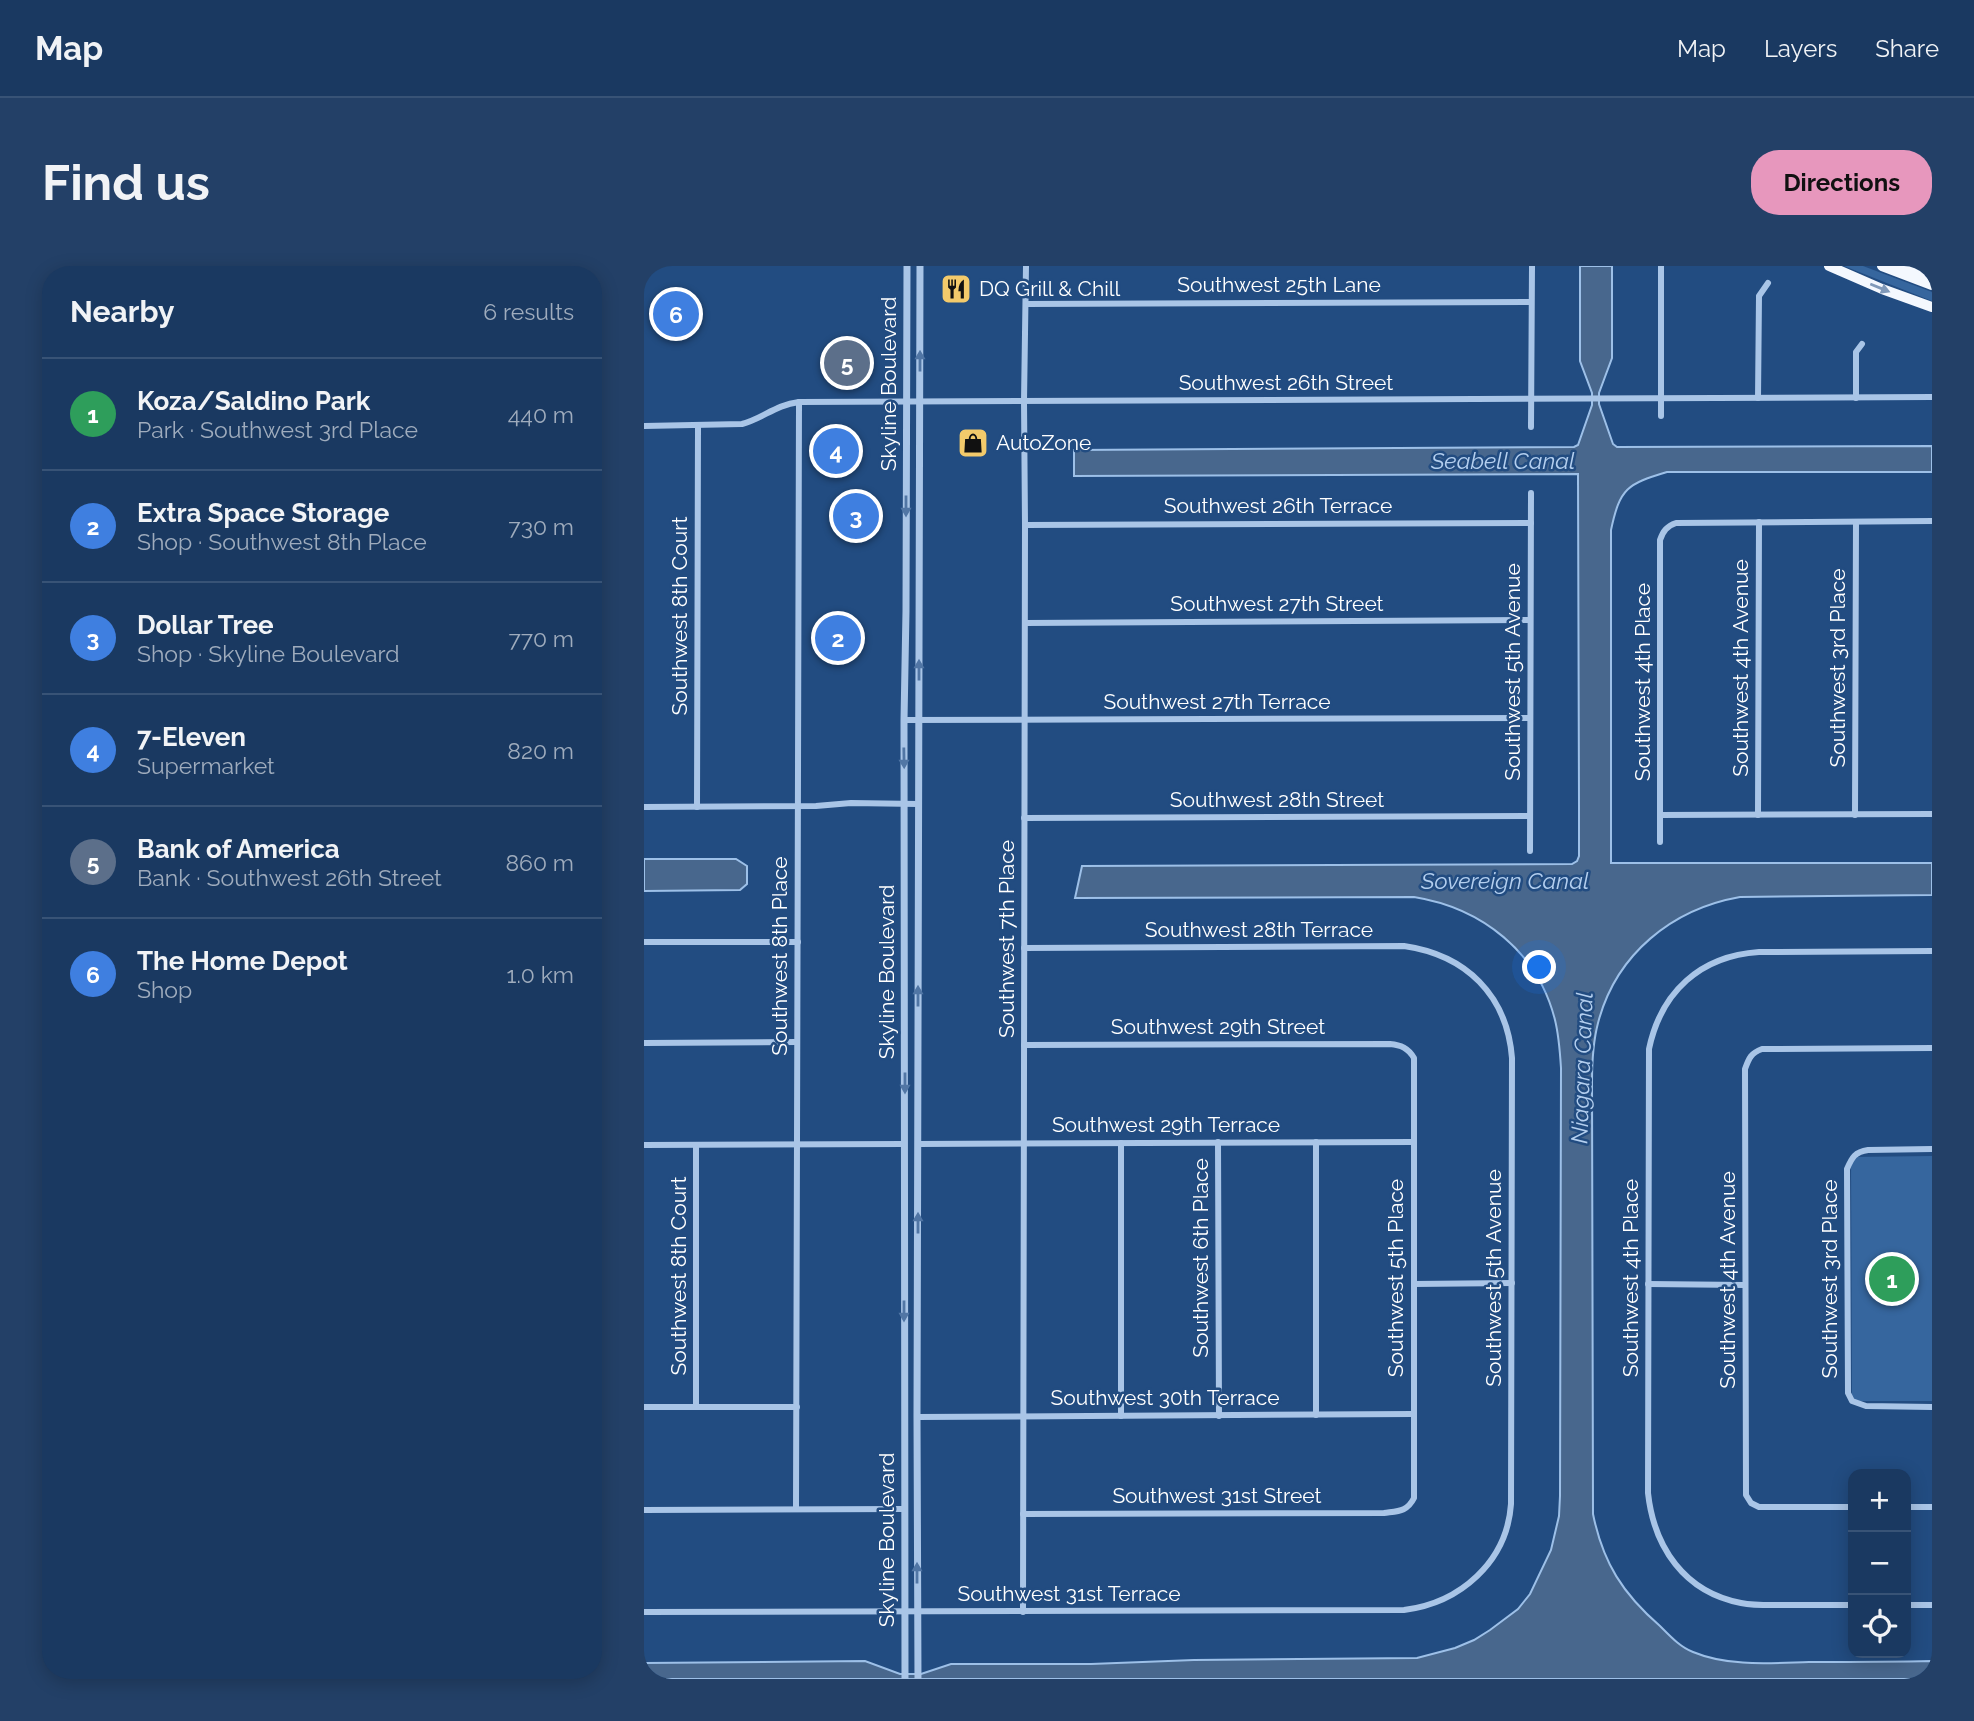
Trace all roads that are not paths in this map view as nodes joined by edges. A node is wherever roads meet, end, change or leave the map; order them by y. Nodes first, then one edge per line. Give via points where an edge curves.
1 (907, 266) edge
2 (920, 266) edge
3 (1026, 266) edge
4 (1532, 266) edge
5 (1661, 266) edge
6 (1829, 266) edge
7 (1882, 266) edge
8 (1901, 266) edge
9 (1932, 278) edge
10 (1768, 283) dead end
11 (1932, 285) edge
12 (1531, 302) junction
13 (1026, 304) junction
14 (1932, 307) edge
15 (1862, 344) dead end
16 (1932, 397) edge
17 (1758, 398) junction
18 (1856, 398) junction
19 (1531, 399) junction
20 (1661, 399) junction
21 (1024, 401) junction
22 (799, 402) junction
23 (906, 402) junction
24 (920, 402) junction
25 (1661, 416) dead end
26 (644, 426) edge
27 (698, 426) junction
28 (1531, 427) dead end
29 (1531, 493) dead end
30 (1759, 522) junction
31 (1856, 522) junction
32 (1932, 522) edge
33 (1531, 523) junction
34 (1025, 525) junction
35 (1530, 620) junction
36 (1025, 623) junction
37 (1530, 718) junction
38 (904, 720) junction
39 (919, 720) junction
40 (1024, 721) junction
41 (905, 803) junction
42 (918, 804) junction
43 (797, 806) junction
44 (644, 807) edge
45 (697, 807) junction
46 (1932, 814) edge
47 (1660, 815) junction
48 (1758, 815) junction
49 (1855, 815) junction
50 (1530, 816) junction
51 (1024, 818) junction
52 (1660, 842) dead end
53 (1530, 851) dead end
54 (644, 942) edge
55 (798, 942) junction
56 (1024, 948) junction
57 (1932, 951) edge
58 (1483, 985) joint
59 (797, 1042) junction
60 (644, 1043) edge
61 (1024, 1045) junction
62 (1932, 1048) edge
63 (1410, 1051) joint
64 (1218, 1142) junction
65 (1316, 1142) junction
66 (1413, 1142) junction
67 (1024, 1143) junction
68 (1121, 1143) junction
69 (904, 1144) junction
70 (918, 1144) junction
71 (644, 1145) edge
72 (696, 1145) junction
73 (797, 1145) junction
74 (1932, 1149) edge
75 (1512, 1283) junction
76 (1413, 1284) junction
77 (1648, 1284) junction
78 (1745, 1284) junction
79 (644, 1407) edge
80 (696, 1407) junction
81 (797, 1407) junction
82 (1932, 1407) edge
83 (1413, 1414) junction
84 (1316, 1415) junction
85 (1121, 1416) junction
86 (1219, 1416) junction
87 (904, 1417) junction
88 (917, 1417) junction
89 (1023, 1417) junction
90 (1410, 1506) joint
91 (1848, 1507) edge
92 (1911, 1507) edge
93 (1932, 1507) edge
94 (796, 1509) junction
95 (904, 1509) junction
96 (917, 1509) junction
97 (644, 1510) edge
98 (1023, 1514) junction
99 (1483, 1570) joint
100 (1848, 1605) edge
101 (1911, 1605) edge
102 (1932, 1605) edge
103 (904, 1611) junction
104 (918, 1611) junction
105 (644, 1612) edge
106 (1023, 1612) junction
107 (905, 1679) edge
108 (918, 1679) edge

1 - 23 street, Skyline Boulevard
24 -> 2 street, Skyline Boulevard
3 - 13 street, Southwest 7th Place
4 - 12 street
5 - 20 street
6 -> 14 highway
7 - 11 highway
8 - 9 highway
10 - 17 street via 1759,296
12 - 13 street, Southwest 25th Lane
12 - 19 street
13 - 21 street, Southwest 7th Place
15 - 18 street via 1856,352
16 - 18 street, Southwest 26th Street
17 - 18 street, Southwest 26th Street
17 - 20 street, Southwest 26th Street
19 - 20 street, Southwest 26th Street
19 - 21 street, Southwest 26th Street
19 - 28 street
20 - 25 street
21 - 24 street, Southwest 26th Street
21 - 34 street, Southwest 7th Place
22 - 23 street, Southwest 26th Street
22 - 27 street, Southwest 26th Street via 783,404 742,424
22 - 43 street, Southwest 8th Place
23 - 24 street, Southwest 26th Street
23 -> 38 street, Skyline Boulevard
39 -> 24 street, Skyline Boulevard
26 - 27 street, Southwest 26th Street
27 - 45 street, Southwest 8th Court
29 - 33 street, Southwest 5th Avenue
30 - 31 street
30 - 47 street, Southwest 4th Place via 1676,523 1668,526 1660,540
30 - 48 street, Southwest 4th Avenue
31 - 32 street
31 - 49 street, Southwest 3rd Place
33 - 34 street, Southwest 26th Terrace
33 - 35 street, Southwest 5th Avenue
34 - 36 street, Southwest 7th Place
35 - 36 street, Southwest 27th Street
35 - 37 street, Southwest 5th Avenue
36 - 40 street, Southwest 7th Place
37 - 40 street, Southwest 27th Terrace
37 - 50 street, Southwest 5th Avenue
38 - 39 street, Southwest 27th Terrace
38 -> 41 street, Skyline Boulevard
39 - 40 street, Southwest 27th Terrace
39 - 42 street, Skyline Boulevard
40 - 51 street, Southwest 7th Place
41 - 42 street
41 - 43 street
41 -> 69 street, Skyline Boulevard
70 -> 42 street, Skyline Boulevard
43 - 45 street
43 - 55 street, Southwest 8th Place
44 - 45 street
46 - 49 street
47 - 48 street
47 - 52 street, Southwest 4th Place
48 - 49 street
50 - 51 street, Southwest 28th Street
50 - 53 street, Southwest 5th Avenue
51 - 56 street, Southwest 7th Place
54 - 55 street
55 - 59 street, Southwest 8th Place
56 - 58 street, Southwest 28th Terrace via 1404,946 1442,955
56 - 61 street, Southwest 7th Place
57 - 77 street, Southwest 4th Place via 1733,955 1707,966 1668,1000 1649,1049
58 - 75 street, Southwest 5th Avenue via 1504,1020 1511,1049
59 - 60 street
59 - 73 street, Southwest 8th Place
61 - 63 street, Southwest 29th Street via 1390,1044
61 - 67 street, Southwest 7th Place
62 - 78 street, Southwest 4th Avenue via 1762,1049 1749,1057 1745,1069
63 - 66 street, Southwest 5th Place via 1414,1058
64 - 65 street, Southwest 29th Terrace
64 - 68 street, Southwest 29th Terrace
64 - 86 street, Southwest 6th Place
65 - 66 street, Southwest 29th Terrace
65 - 84 street
66 - 76 street, Southwest 5th Place
67 - 68 street, Southwest 29th Terrace
67 - 70 street, Southwest 29th Terrace
67 - 89 street, Southwest 7th Place
68 - 85 street
69 - 70 street
69 - 73 street
69 -> 87 street, Skyline Boulevard
88 -> 70 street, Skyline Boulevard
71 - 72 street
72 - 73 street
72 - 80 street, Southwest 8th Court
73 - 81 street, Southwest 8th Place
74 - 82 street, Southwest 3rd Place via 1859,1152 1851,1157 1847,1169 1848,1393 1852,1401 1866,1406
75 - 76 street
75 - 99 street, Southwest 5th Avenue via 1510,1514 1502,1541
76 - 83 street, Southwest 5th Place
77 - 78 street
77 - 100 street, Southwest 4th Place via 1650,1505 1667,1553 1710,1592 1739,1603
78 - 91 street, Southwest 4th Avenue via 1746,1495 1759,1507
79 - 80 street
80 - 81 street
81 - 94 street, Southwest 8th Place
83 - 84 street, Southwest 30th Terrace
83 - 90 street, Southwest 5th Place via 1414,1498
84 - 86 street, Southwest 30th Terrace
85 - 86 street, Southwest 30th Terrace
85 - 89 street, Southwest 30th Terrace
87 - 88 street
87 - 95 street, Skyline Boulevard
88 - 89 street, Southwest 30th Terrace
88 - 96 street, Skyline Boulevard
89 - 98 street, Southwest 7th Place
90 - 98 street, Southwest 31st Street via 1384,1513
92 - 93 street
94 - 95 street
94 - 97 street
95 - 96 street
95 - 103 street, Skyline Boulevard
104 -> 96 street, Skyline Boulevard
98 - 106 street, Southwest 7th Place
99 - 106 street, Southwest 31st Terrace via 1444,1600 1404,1610
101 - 102 street
103 - 104 street, Southwest 31st Terrace
103 - 105 street, Southwest 31st Terrace
103 - 107 street, Skyline Boulevard
104 - 106 street, Southwest 31st Terrace
104 - 108 street, Skyline Boulevard

